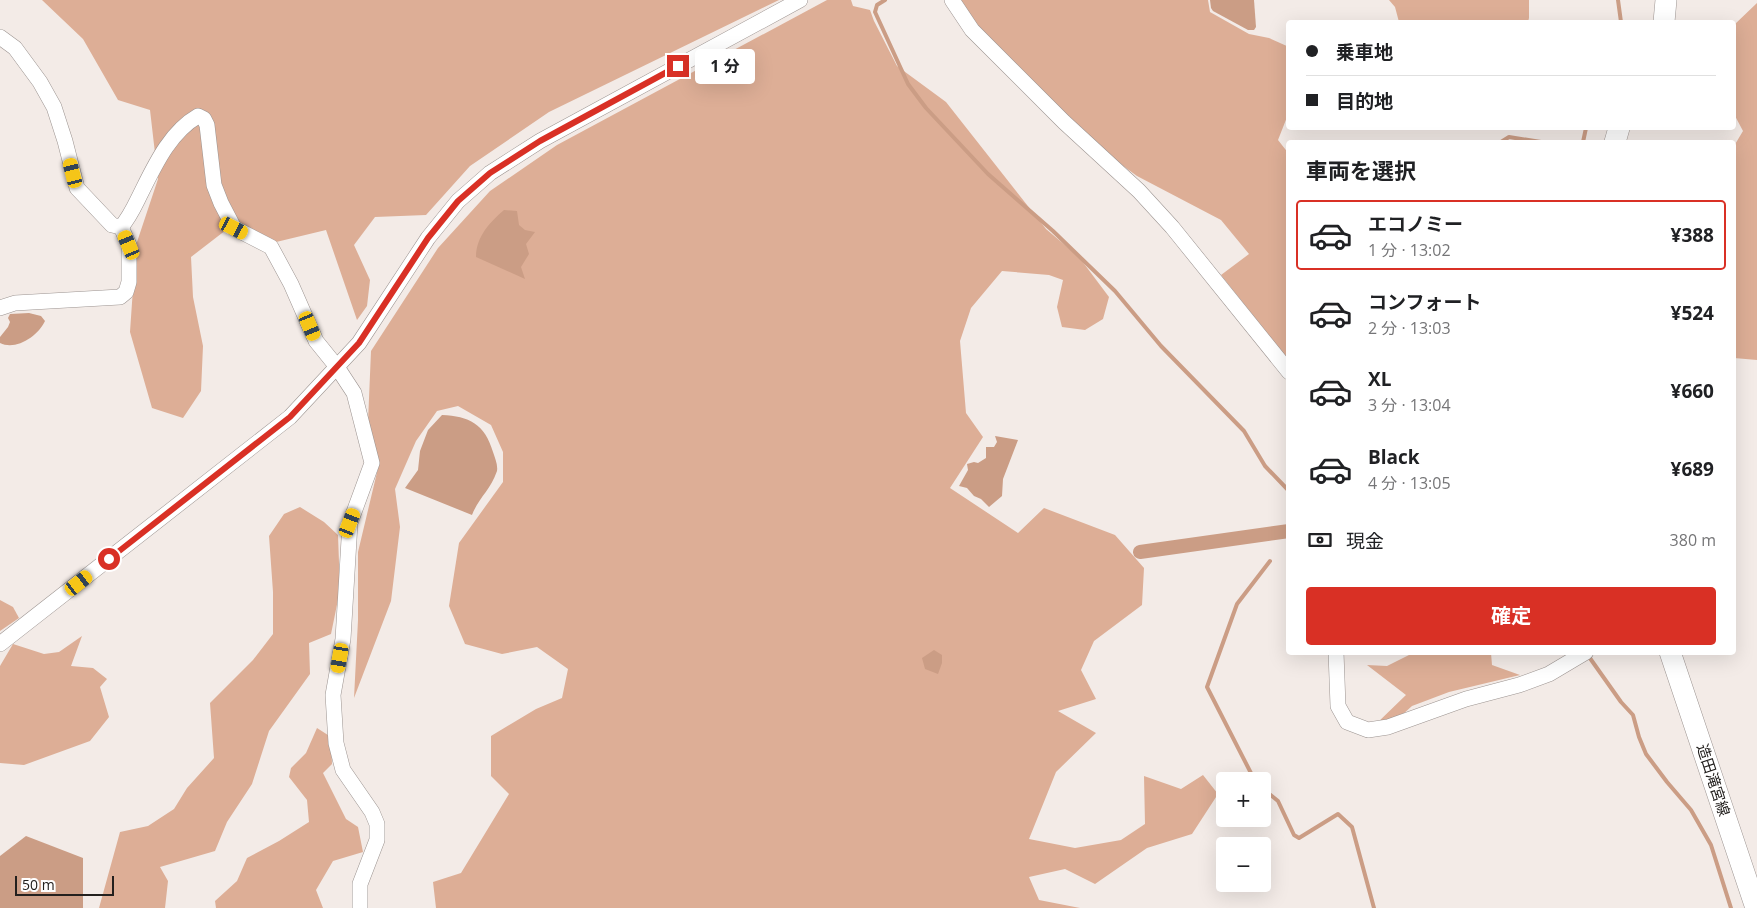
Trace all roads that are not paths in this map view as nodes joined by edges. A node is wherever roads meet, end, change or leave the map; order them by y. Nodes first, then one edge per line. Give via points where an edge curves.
1 (800, 0) edge
2 (952, 0) edge
3 (1666, 0) edge
4 (1664, 20) edge
5 (0, 37) edge
6 (121, 227) junction
7 (0, 308) edge
8 (337, 367) junction
9 (1286, 368) edge
10 (0, 644) edge
11 (1336, 655) edge
12 (1581, 655) edge
13 (1671, 655) edge
14 (360, 908) edge
15 (1756, 908) edge

1 - 8 street via 540,141 490,173 458,201 428,238 359,343
2 - 9 street via 972,30 1159,213
3 - 4 main road
5 - 6 street via 15,48 54,107 77,188 112,225
6 - 7 street via 129,245 129,282 126,292 120,297 15,302
6 - 8 street via 175,136 191,120 198,116 204,118 214,185 234,228 271,247 316,341
8 - 10 street via 290,417
8 - 14 street via 354,392 372,463 350,523 343,639 333,695 336,742 343,770 377,824 377,840 360,884
11 - 12 street via 1338,706 1347,722 1368,730 1388,727 1466,698 1519,685 1548,674
13 - 15 main road, 造田滝宮線

